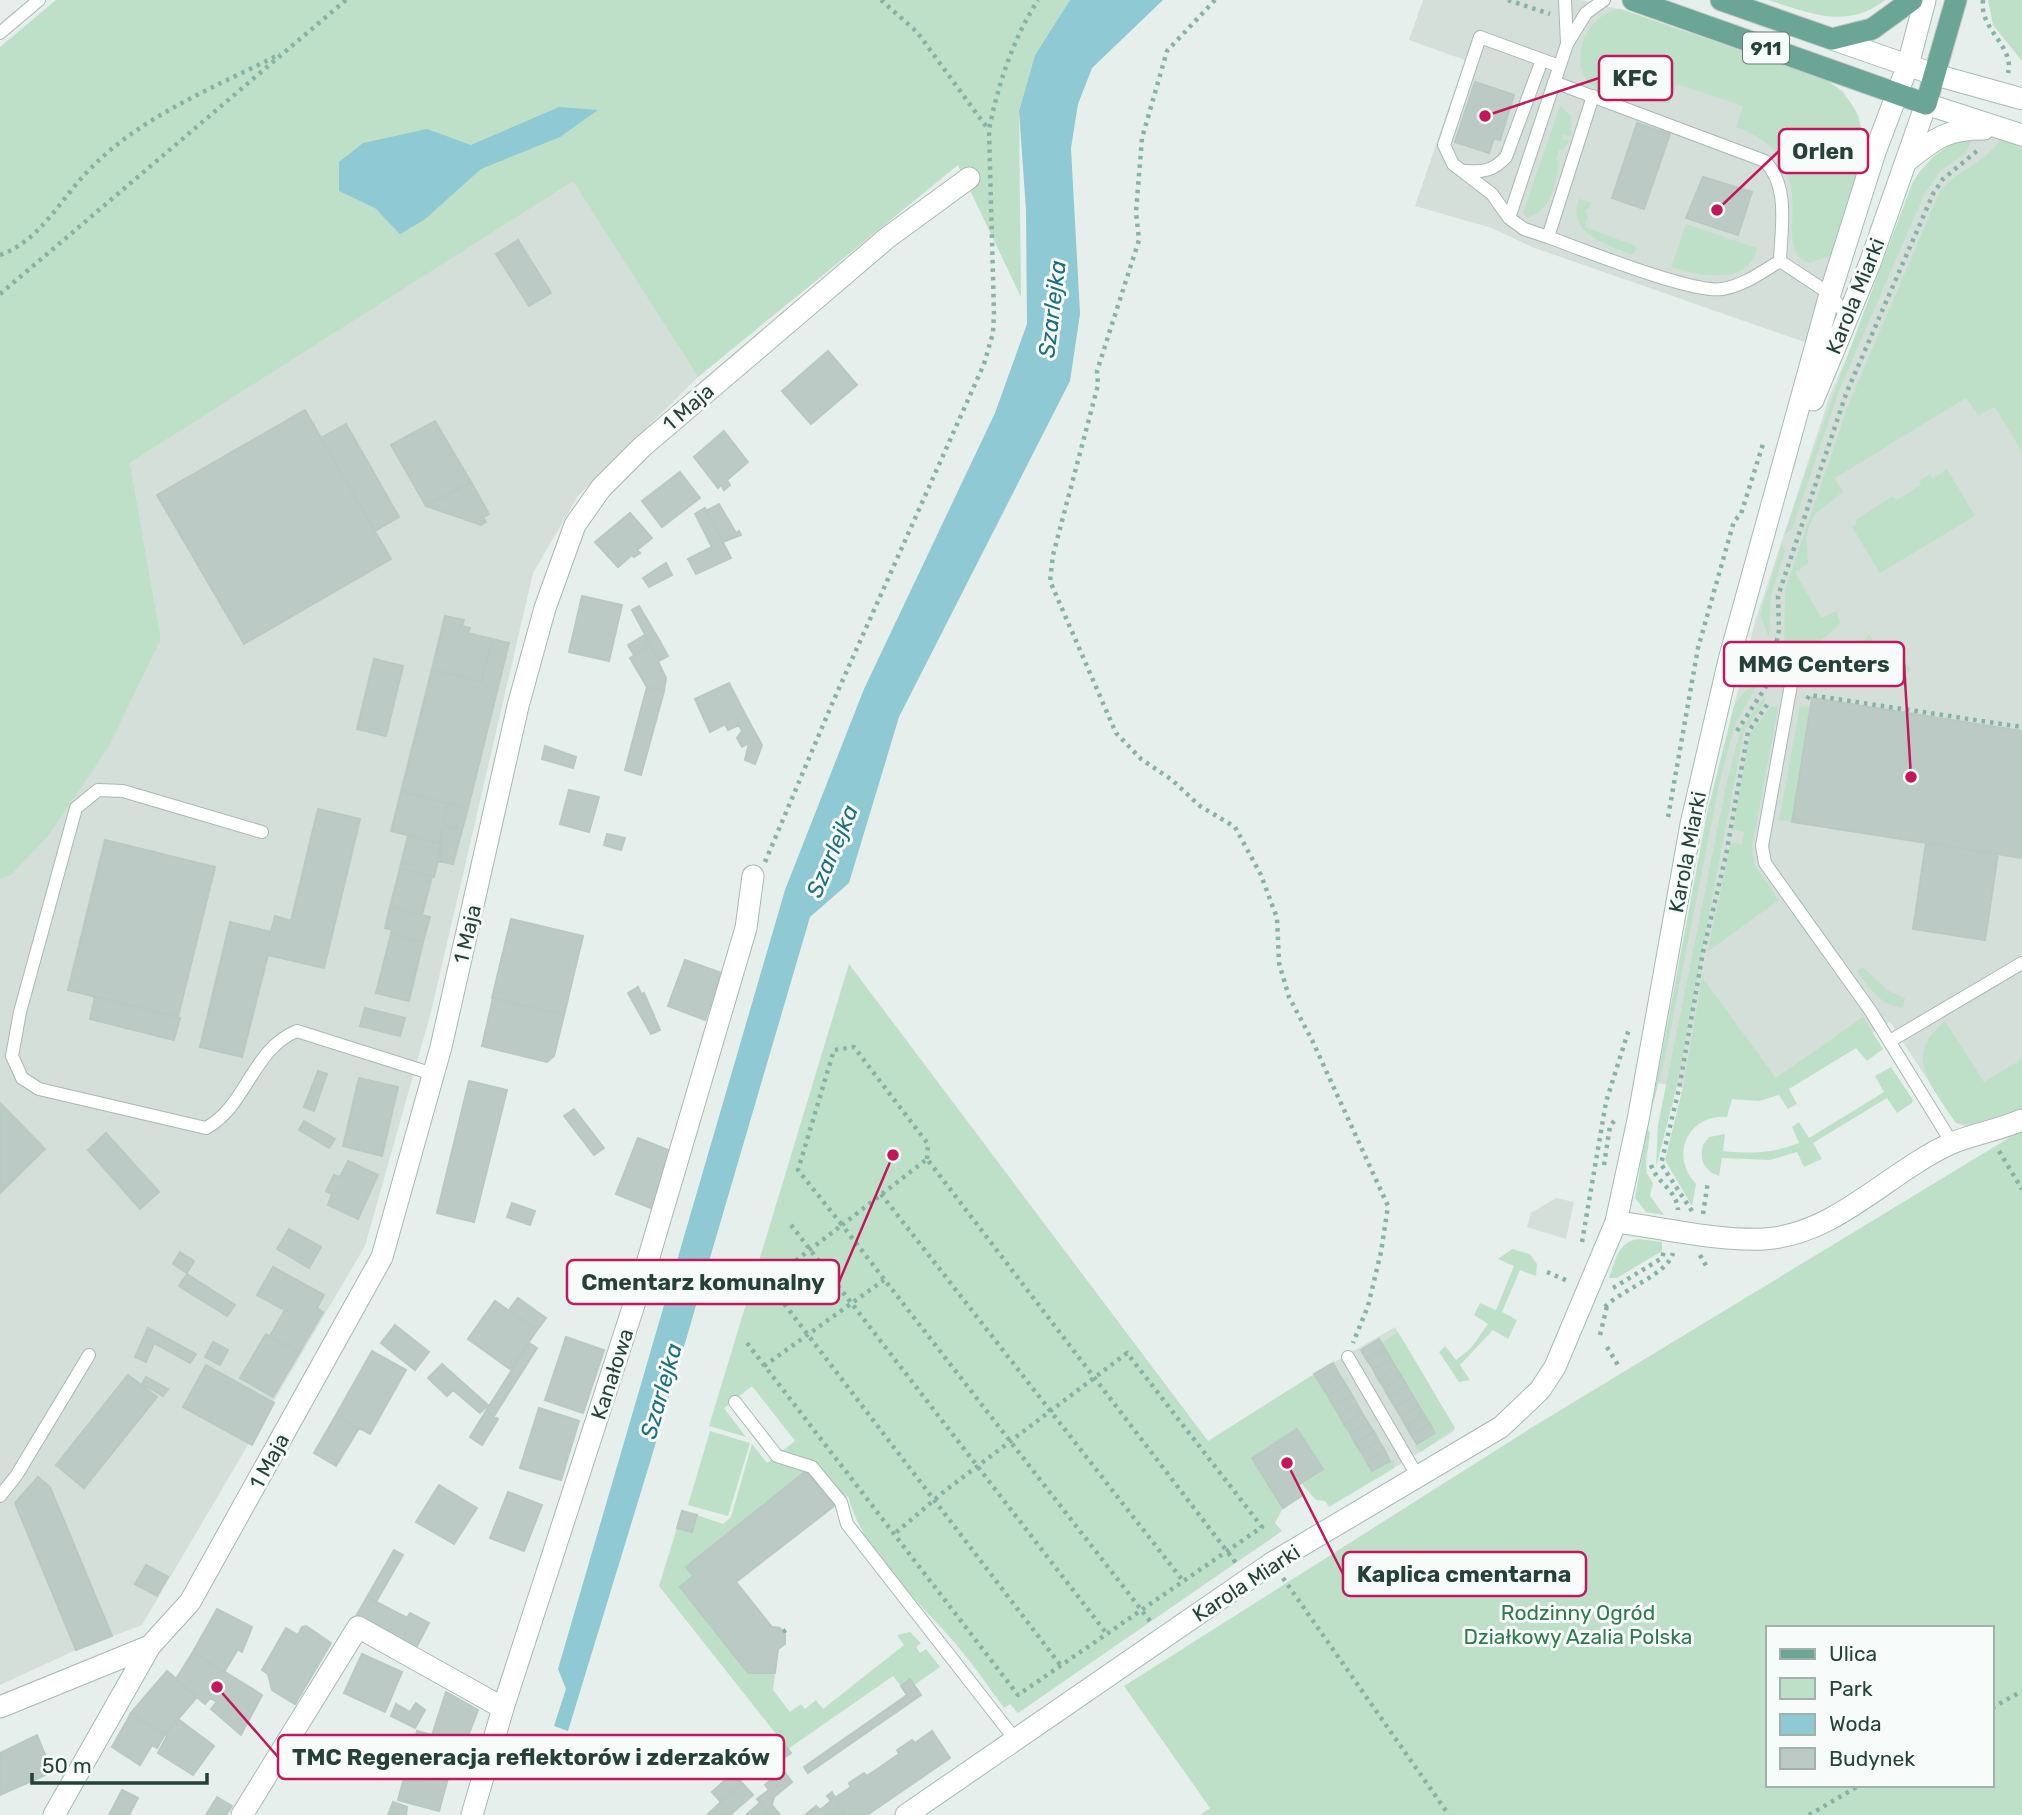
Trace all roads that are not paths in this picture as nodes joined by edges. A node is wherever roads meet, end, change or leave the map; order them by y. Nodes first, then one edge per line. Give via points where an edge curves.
1 (39, 0) edge
2 (1565, 0) edge
3 (1604, 0) edge
4 (1633, 0) edge
5 (1721, 0) edge
6 (1912, 0) edge
7 (1925, 0) edge
8 (1956, 0) edge
9 (0, 33) edge
10 (1832, 38) junction
11 (1567, 44) junction
12 (1542, 60) junction
13 (1908, 65) junction
14 (1559, 66) junction
15 (1936, 75) junction
16 (1554, 82) junction
17 (1898, 95) junction
18 (1593, 96) junction
19 (2022, 99) edge
20 (1926, 104) junction
21 (1999, 128) junction
22 (2022, 135) edge
23 (1905, 162) junction
24 (1465, 171) junction
25 (969, 178) dead end
26 (1509, 218) junction
27 (1548, 237) junction
28 (1780, 261) junction
29 (1830, 294) junction
30 (1847, 316) junction
31 (1779, 487) junction
32 (1729, 660) junction
33 (262, 832) dead end
34 (753, 876) road end
35 (2022, 962) edge
36 (1889, 1041) junction
37 (433, 1074) junction
38 (2022, 1120) edge
39 (1952, 1143) junction
40 (1616, 1222) junction
41 (89, 1355) dead end
42 (1348, 1357) road end
43 (735, 1402) dead end
44 (1418, 1477) junction
45 (0, 1495) edge
46 (150, 1646) junction
47 (0, 1707) edge
48 (503, 1708) junction
49 (1014, 1738) junction
50 (54, 1815) edge
51 (242, 1815) edge
52 (472, 1815) edge
53 (906, 1815) edge

1 - 9 lane
2 - 11 lane
3 - 11 lane via 1586,13
4 - 17 main road, 911
5 - 10 main road, 911
6 - 10 main road via 1872,29
7 - 13 street, Karola Miarki
8 - 15 main road
10 - 13 street, 911
11 - 14 lane
12 - 14 lane
12 - 24 lane via 1506,158 1484,172
12 - 24 lane via 1480,37 1444,145 1454,164
13 - 15 street, 911
13 - 17 street, Karola Miarki
14 - 16 lane
15 - 19 street, 911
15 - 20 main road
16 - 18 lane
16 - 26 lane
17 - 20 main road, 911
17 - 29 street, Karola Miarki
18 - 27 lane
18 - 28 lane via 1765,161 1774,170 1782,194
20 - 21 street, 911
20 - 23 street, Karola Miarki
21 - 22 street, 911
21 - 23 street via 1956,129
23 - 30 street, Karola Miarki
24 - 26 lane via 1499,201
25 - 37 street, 1 Maja via 887,238 642,447 601,488 575,525 545,608 518,706
26 - 27 lane
27 - 28 lane via 1712,290 1736,285
28 - 29 lane
29 - 30 lane
29 - 31 street, Karola Miarki
30 - 31 street, Karola Miarki
31 - 32 street, Karola Miarki
32 - 36 lane via 1794,668 1762,846 1765,863
32 - 40 street, Karola Miarki via 1691,824
33 - 37 lane via 123,791 98,790 76,808 20,1012 12,1056 22,1077 38,1088 206,1128 222,1119 281,1037 297,1031
34 - 48 street, Kanałowa via 746,928 647,1264
35 - 36 lane
36 - 39 lane
37 - 46 street, 1 Maja via 382,1257 190,1602
38 - 39 street
39 - 40 street via 1836,1214 1784,1236 1732,1238
40 - 44 street, Karola Miarki via 1568,1340 1540,1390 1501,1427
41 - 45 lane
42 - 44 lane
43 - 49 lane via 777,1456 806,1464 841,1502 847,1524
44 - 49 street, Karola Miarki via 1272,1563
46 - 47 street, 1 Maja
46 - 50 street
48 - 51 street via 358,1627
48 - 52 street, Kanałowa
49 - 53 street, Karola Miarki

